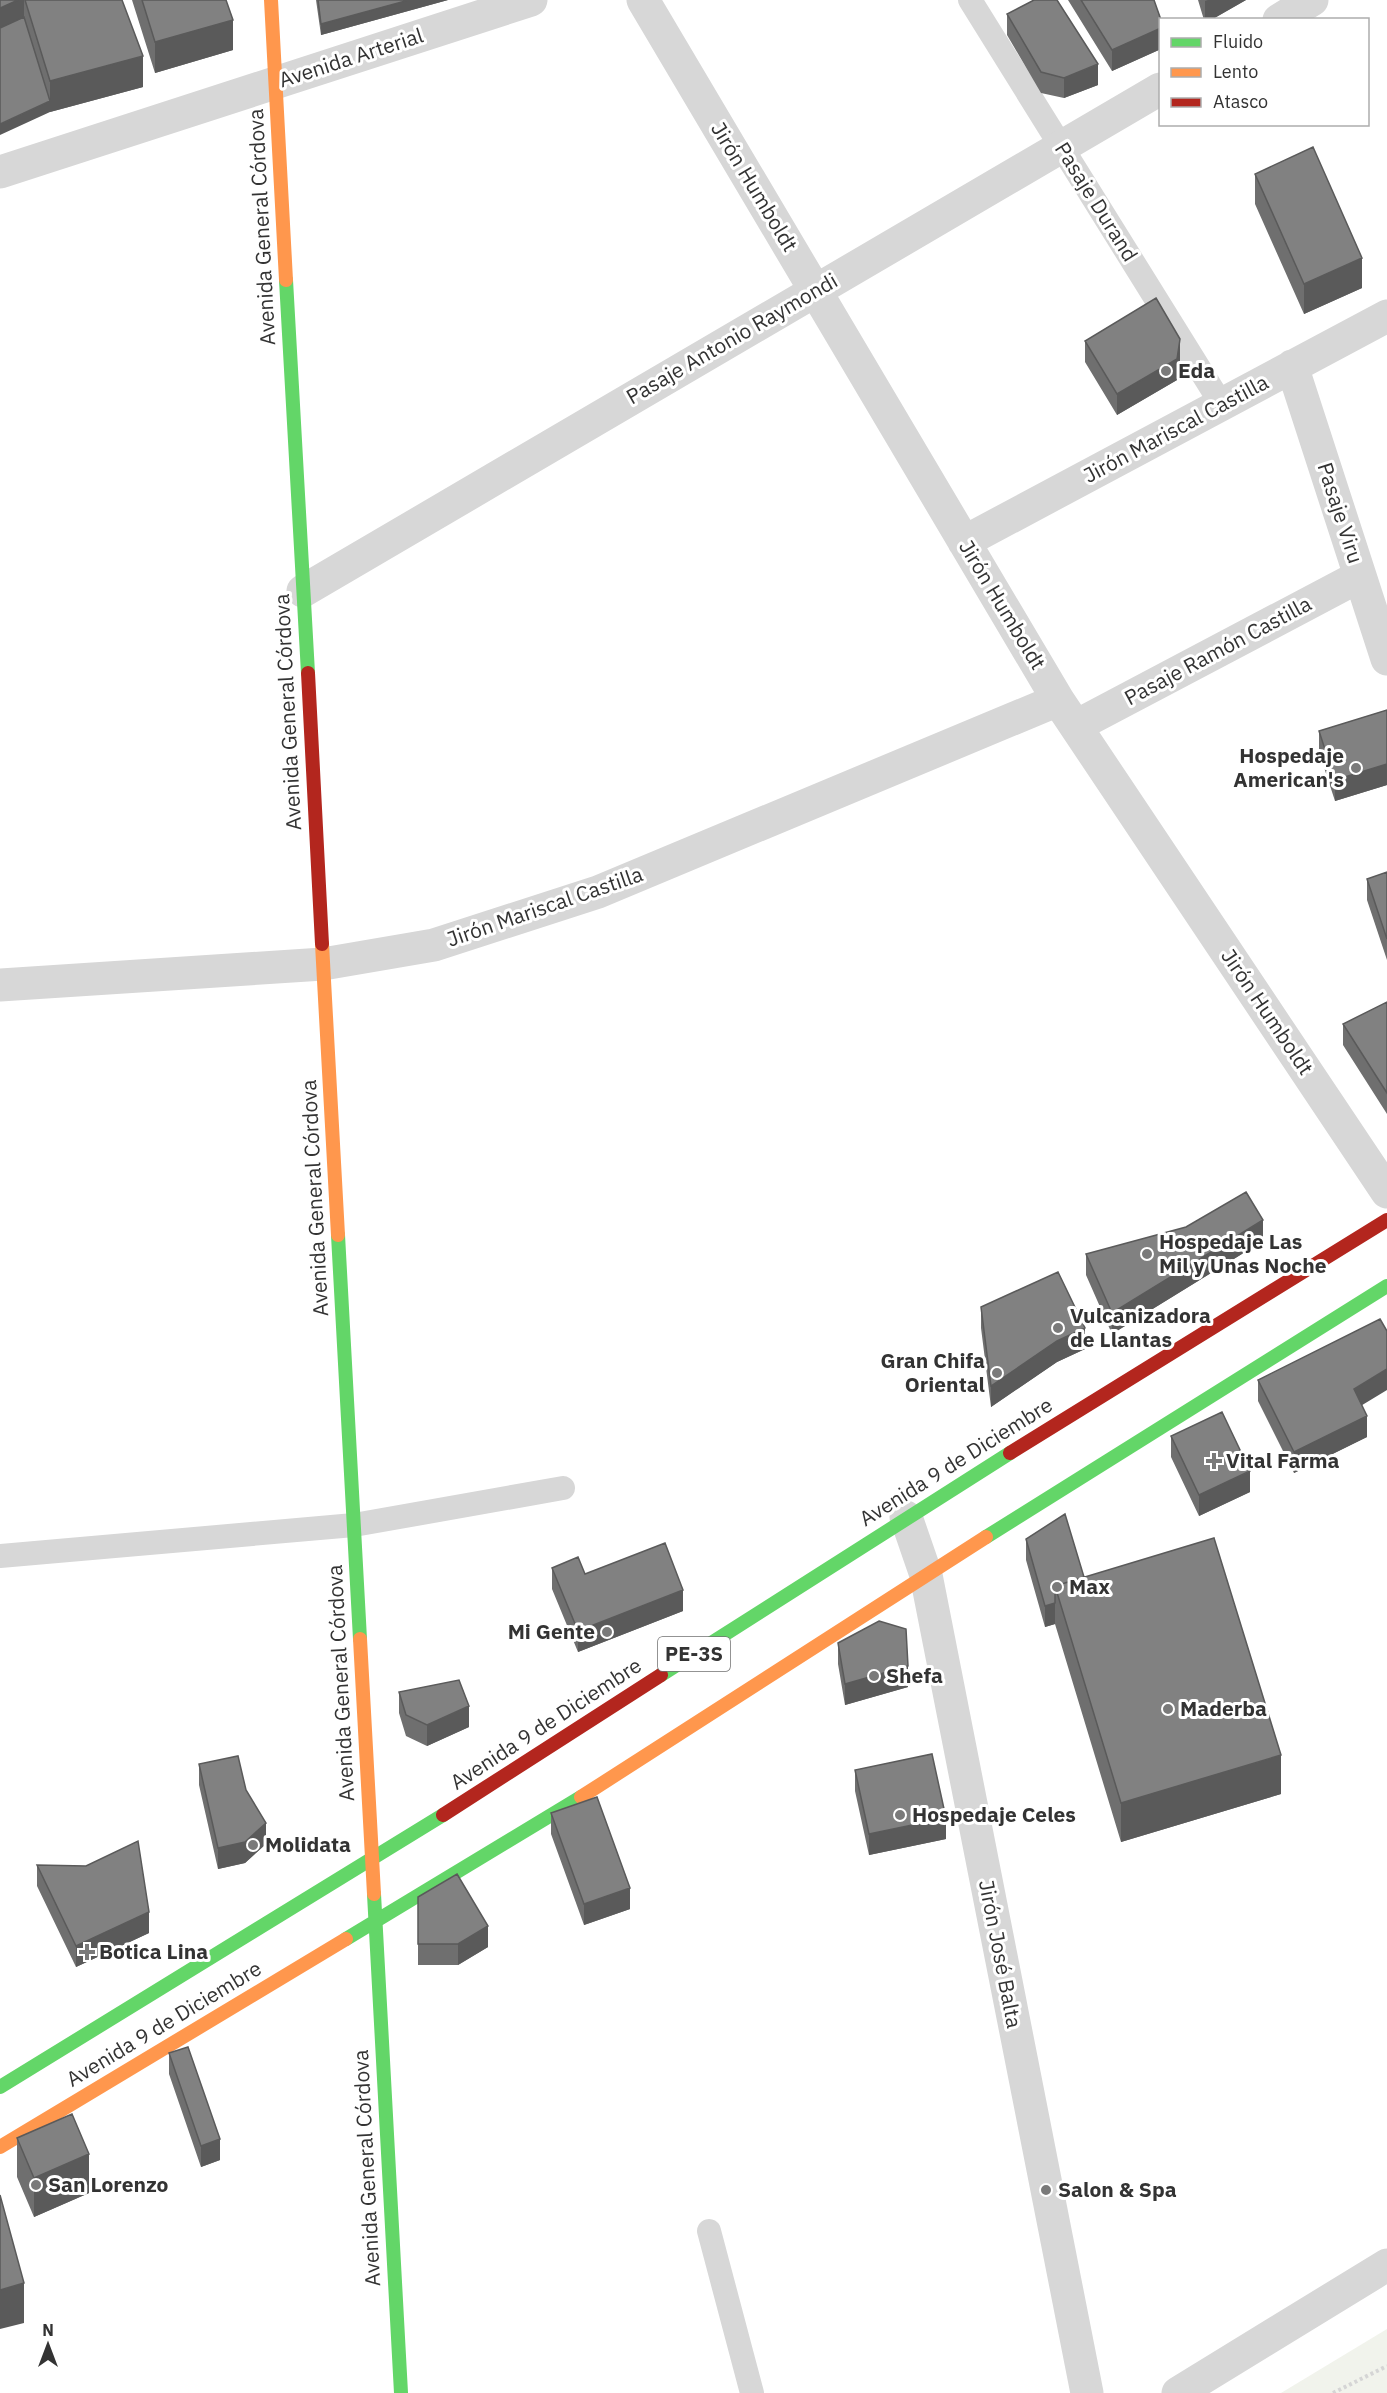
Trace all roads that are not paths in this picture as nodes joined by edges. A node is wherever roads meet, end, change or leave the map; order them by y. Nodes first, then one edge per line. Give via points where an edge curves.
1 (271, 0) edge
2 (531, 0) edge
3 (643, 0) edge
4 (970, 0) edge
5 (1312, 0) edge
6 (1282, 18) edge
7 (276, 83) junction
8 (1159, 90) edge
9 (1061, 147) junction
10 (0, 172) edge
11 (815, 290) junction
12 (1387, 316) edge
13 (1293, 366) junction
14 (1222, 405) junction
15 (964, 542) junction
16 (1360, 576) junction
17 (303, 591) junction
18 (1387, 660) edge
19 (1067, 713) junction
20 (323, 964) junction
21 (0, 985) edge
22 (1387, 1192) edge
23 (1387, 1220) edge
24 (1387, 1286) edge
25 (563, 1488) dead end
26 (906, 1517) junction
27 (354, 1525) junction
28 (0, 1556) edge
29 (926, 1575) junction
30 (372, 1861) junction
31 (374, 1922) junction
32 (0, 2087) edge
33 (0, 2147) edge
34 (709, 2231) dead end
35 (1387, 2265) edge
36 (400, 2393) edge
37 (752, 2393) edge
38 (1087, 2393) edge
39 (1178, 2393) edge

1 - 7 main road, Avenida General Córdova
2 - 7 street, Avenida Arterial
3 - 11 street, Jirón Humboldt
4 - 9 lane, Pasaje Durand
5 - 6 street
7 - 10 street, Avenida Arterial
7 - 17 main road, Avenida General Córdova
8 - 9 street, Pasaje Antonio Raymondi
9 - 11 street, Pasaje Antonio Raymondi
9 - 14 lane, Pasaje Durand
11 - 15 street, Jirón Humboldt
11 - 17 street, Pasaje Antonio Raymondi
12 - 13 street, Jirón Mariscal Castilla
13 - 14 street, Jirón Mariscal Castilla
13 - 16 street, Pasaje Viru
14 - 15 street, Jirón Mariscal Castilla
15 - 19 street, Jirón Humboldt
16 - 18 street, Pasaje Viru
16 - 19 street, Pasaje Ramón Castilla
17 - 20 main road, Avenida General Córdova
19 - 20 street, Jirón Mariscal Castilla via 598,892 434,945
19 - 22 street, Jirón Humboldt
20 - 21 street, Jirón Mariscal Castilla
20 - 27 main road, Avenida General Córdova
23 - 26 main road, Avenida 9 de Diciembre / PE-3S
24 - 29 main road, Avenida 9 de Diciembre / PE-3S
25 - 27 lane
26 - 29 street, Jirón José Balta
26 - 30 main road, Avenida 9 de Diciembre / PE-3S
27 - 28 lane
27 - 30 main road, Avenida General Córdova
29 - 31 main road, Avenida 9 de Diciembre / PE-3S via 552,1816
29 - 38 street, Jirón José Balta
30 - 31 main road, Avenida General Córdova
30 - 32 main road, Avenida 9 de Diciembre / PE-3S
31 - 33 main road, Avenida 9 de Diciembre / PE-3S
31 - 36 main road, Avenida General Córdova
34 - 37 lane
35 - 39 street

